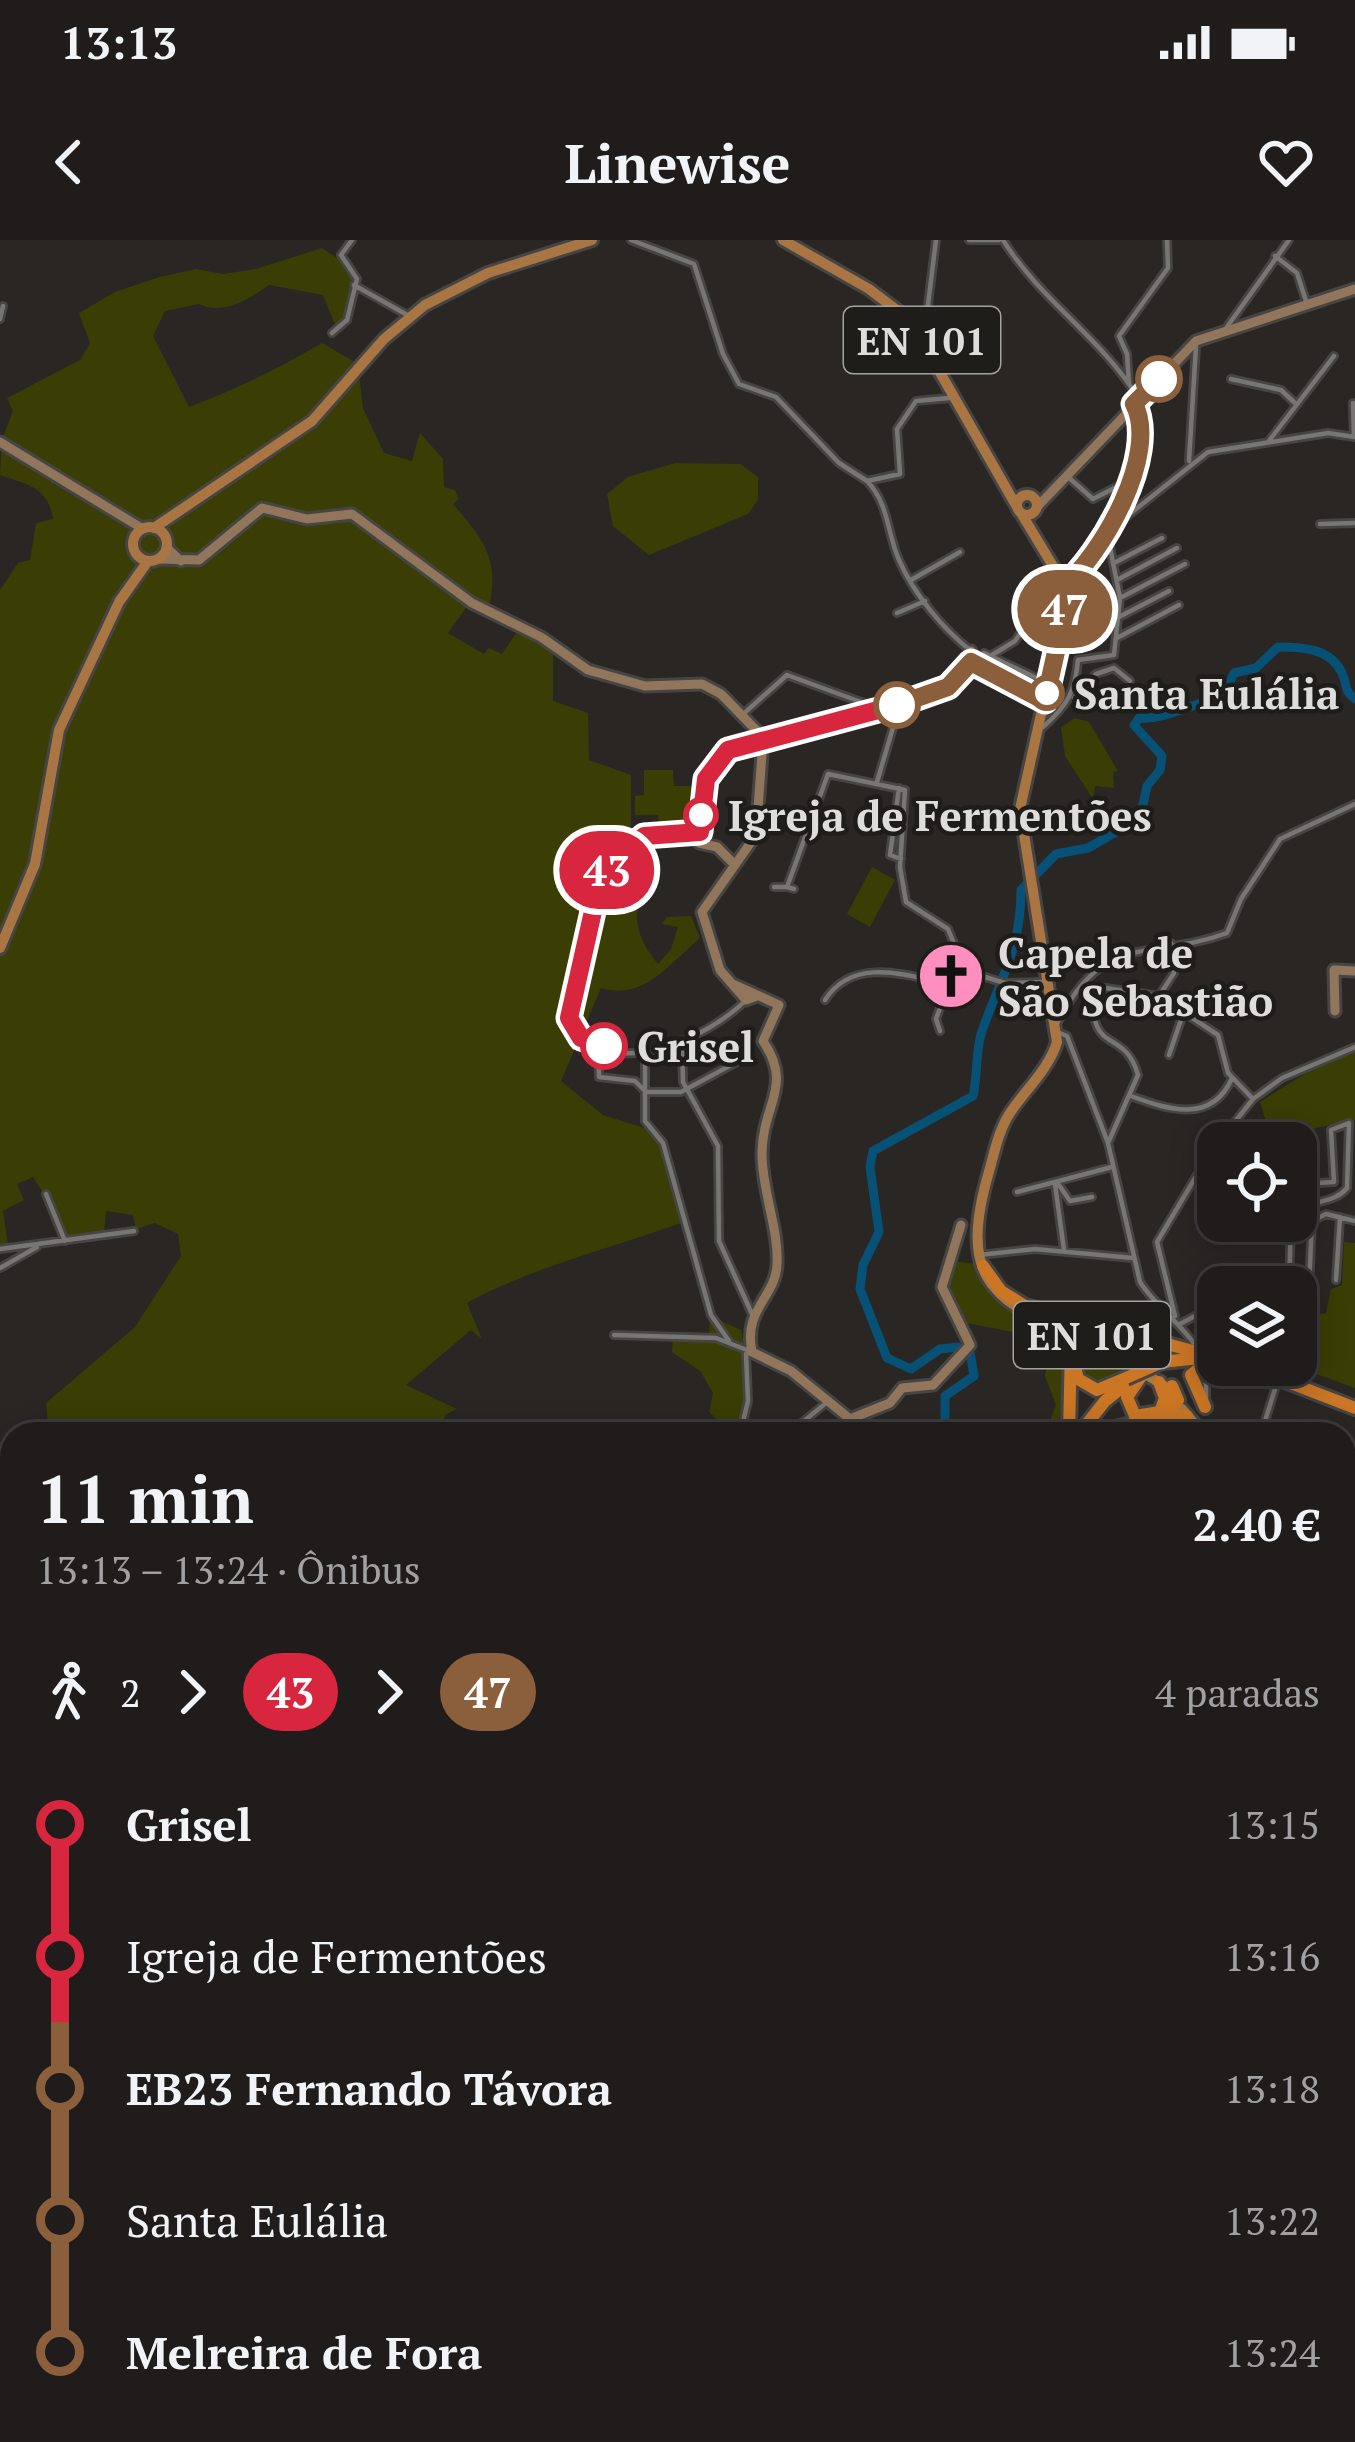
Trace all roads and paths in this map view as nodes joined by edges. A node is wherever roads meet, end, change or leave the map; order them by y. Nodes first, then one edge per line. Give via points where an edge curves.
1 (352, 240) edge
2 (592, 240) edge
3 (632, 240) edge
4 (783, 240) edge
5 (969, 240) edge
6 (1001, 240) edge
7 (1166, 240) edge
8 (1289, 240) edge
9 (935, 241) edge
10 (1274, 255) junction
11 (354, 285) junction
12 (1355, 289) edge
13 (1306, 304) junction
14 (3, 306) dead end
15 (409, 316) junction
16 (0, 319) edge
17 (915, 328) junction
18 (1226, 329) junction
19 (332, 333) dead end
20 (1196, 341) junction
21 (1334, 356) dead end
22 (1232, 379) dead end
23 (1129, 384) junction
24 (954, 397) junction
25 (1136, 402) junction
26 (1297, 405) junction
27 (1354, 408) edge
28 (1354, 437) edge
29 (1269, 441) junction
30 (0, 442) edge
31 (1189, 463) junction
32 (1067, 476) junction
33 (1134, 478) junction
34 (867, 481) junction
35 (1028, 503) junction
36 (185, 505) junction
37 (1355, 523) edge
38 (1320, 524) dead end
39 (144, 532) junction
40 (1107, 532) junction
41 (1162, 538) dead end
42 (167, 543) junction
43 (1177, 548) dead end
44 (960, 552) dead end
45 (136, 553) junction
46 (153, 560) junction
47 (186, 563) junction
48 (1114, 563) junction
49 (1185, 564) dead end
50 (911, 580) junction
51 (1117, 580) junction
52 (1060, 583) junction
53 (1169, 591) dead end
54 (1120, 598) junction
55 (925, 601) junction
56 (119, 602) junction
57 (1179, 605) dead end
58 (897, 614) dead end
59 (1119, 617) junction
60 (1117, 638) junction
61 (980, 657) junction
62 (1130, 681) dead end
63 (1050, 684) junction
64 (1045, 701) junction
65 (900, 704) junction
66 (1066, 707) junction
67 (881, 710) junction
68 (741, 716) junction
69 (1038, 731) junction
70 (761, 736) junction
71 (877, 782) junction
72 (902, 789) junction
73 (1355, 804) edge
74 (700, 832) junction
75 (901, 859) junction
76 (734, 863) junction
77 (775, 887) dead end
78 (1171, 943) junction
79 (0, 948) edge
80 (964, 970) junction
81 (1355, 971) edge
82 (1048, 982) junction
83 (733, 984) junction
84 (1086, 985) junction
85 (1095, 987) junction
86 (946, 992) junction
87 (760, 996) junction
88 (1160, 996) junction
89 (746, 1000) junction
90 (825, 1000) dead end
91 (1184, 1011) junction
92 (1335, 1011) dead end
93 (1056, 1027) junction
94 (940, 1031) dead end
95 (598, 1045) junction
96 (682, 1045) junction
97 (1355, 1047) edge
98 (645, 1051) junction
99 (1169, 1055) dead end
100 (748, 1056) dead end
101 (1232, 1078) junction
102 (686, 1088) junction
103 (646, 1092) junction
104 (1131, 1096) junction
105 (1253, 1099) junction
106 (1108, 1143) junction
107 (1112, 1167) junction
108 (1317, 1183) edge
109 (1056, 1184) junction
110 (1018, 1192) dead end
111 (46, 1194) dead end
112 (1092, 1196) dead end
113 (1317, 1202) edge
114 (1340, 1217) junction
115 (1355, 1221) edge
116 (976, 1224) junction
117 (134, 1231) dead end
118 (65, 1241) junction
119 (37, 1247) junction
120 (0, 1250) edge
121 (1064, 1251) junction
122 (1133, 1258) junction
123 (981, 1261) junction
124 (1310, 1266) edge
125 (0, 1268) edge
126 (1336, 1280) dead end
127 (752, 1314) junction
128 (1197, 1315) edge
129 (1175, 1316) junction
130 (1180, 1324) junction
131 (1064, 1330) junction
132 (614, 1335) dead end
133 (1079, 1336) junction
134 (729, 1341) junction
135 (1100, 1342) junction
136 (1197, 1344) edge
137 (752, 1352) junction
138 (1197, 1355) edge
139 (1070, 1358) junction
140 (1197, 1360) edge
141 (1197, 1370) edge
142 (1133, 1378) junction
143 (1165, 1384) junction
144 (1276, 1386) edge
145 (1302, 1386) edge
146 (1309, 1386) edge
147 (1178, 1402) junction
148 (826, 1403) junction
149 (1355, 1405) edge
150 (1205, 1407) joint
151 (1187, 1416) junction
152 (1162, 1417) junction
153 (850, 1419) junction
154 (743, 1422) edge
155 (803, 1422) edge
156 (853, 1422) edge
157 (1073, 1422) edge
158 (1082, 1422) edge
159 (1142, 1422) edge
160 (1191, 1422) edge
161 (1191, 1422) edge
162 (1201, 1422) edge
163 (1265, 1422) edge

1 - 11 street via 341,255 356,272
2 - 15 main road via 464,283
3 - 34 street via 694,263 740,384 776,397
4 - 17 main road, EN 101 via 869,289
5 - 6 street
6 - 23 street
7 - 23 street via 1168,268 1119,336
8 - 10 street
9 - 17 street via 926,321
10 - 13 street via 1297,274
10 - 18 street
11 - 15 street
11 - 19 street via 346,320
12 - 13 street
13 - 18 street
14 - 16 street
15 - 36 main road via 312,421
17 - 24 main road, EN 101
18 - 20 street
20 - 25 street
20 - 31 street
21 - 26 street
22 - 26 street via 1281,390
23 - 25 street
24 - 34 street via 916,401 897,429 900,474
24 - 35 main road, EN 101
25 - 32 street
25 - 33 street via 1142,428
26 - 29 street
27 - 28 street
28 - 29 street
29 - 31 street via 1230,445
30 - 39 street
31 - 40 street
32 - 33 street via 1093,500
32 - 35 street
33 - 40 street
34 - 50 street via 882,499
35 - 52 main road, EN 101 via 1031,529
36 - 39 main road
36 - 42 main road
37 - 38 street
39 - 42 main road
39 - 45 main road
40 - 48 street
40 - 52 street via 1083,569
41 - 48 street
42 - 46 main road
42 - 47 street
43 - 51 street
44 - 50 street
45 - 46 main road
45 - 56 main road
46 - 47 street
46 - 56 main road
47 - 68 street via 262,508 307,519 352,514 472,603 603,678 702,684
48 - 51 street
49 - 54 street
50 - 55 street
51 - 54 street
52 - 61 street via 1038,601 1015,640
52 - 63 main road via 1064,616
53 - 59 street
54 - 59 street
55 - 58 street
55 - 61 street
56 - 79 main road via 59,730 34,864
57 - 60 street
59 - 60 street
60 - 66 street via 1114,655 1078,660
61 - 63 street
61 - 64 street
61 - 65 street via 948,687
62 - 66 street via 1120,668 1104,670
63 - 64 main road
64 - 69 main road
65 - 67 street
65 - 71 street
66 - 69 street
67 - 68 street via 787,674
67 - 70 street
68 - 70 street
69 - 82 main road via 1020,809
70 - 74 street via 712,766
70 - 76 street via 758,829
71 - 72 street
71 - 77 street via 828,774 791,888
72 - 75 street
72 - 75 street via 890,855
73 - 78 street via 1280,839 1230,930
74 - 76 street via 699,843
74 - 95 street via 644,836 601,876 569,1018 575,1033
75 - 80 street via 904,899 948,929
76 - 83 street via 702,912 720,970
78 - 84 street via 1117,954
78 - 88 street via 1174,973
80 - 82 street via 1005,982
80 - 86 street
81 - 92 street via 1334,970
82 - 93 main road
83 - 87 street
83 - 89 street
84 - 85 street
84 - 93 street
85 - 88 street
85 - 104 street via 1091,1021 1137,1067
86 - 90 street via 939,982 886,969 852,979
86 - 94 street
87 - 89 street
87 - 127 street via 778,1005 764,1034 780,1074 762,1151 777,1265
88 - 91 street
89 - 96 street
91 - 99 street
91 - 101 street via 1222,1040
93 - 106 street
93 - 116 main road, EN 101 via 1054,1052 1005,1122
95 - 98 street
95 - 103 street via 599,1077 635,1081
96 - 98 street
96 - 102 street
97 - 105 street
98 - 103 street
100 - 102 street
101 - 104 street via 1195,1111 1154,1108
101 - 105 street
102 - 103 street
102 - 127 street via 718,1146 718,1240
103 - 134 street via 645,1121 662,1143 711,1315
104 - 106 street
105 - 129 street via 1157,1243
106 - 107 street
107 - 109 street
107 - 122 street
108 - 113 street via 1334,1182 1331,1130 1349,1124 1347,1188
109 - 110 street
109 - 112 street via 1070,1201
109 - 121 street
111 - 118 street
114 - 115 street
114 - 124 street via 1312,1221
114 - 126 street
116 - 123 main road, EN 101
116 - 153 street via 961,1225 942,1287 967,1352 933,1385 902,1388 890,1403
117 - 118 street
118 - 119 street
119 - 120 street
119 - 125 street
121 - 122 street
121 - 123 street
122 - 129 street via 1149,1297
123 - 131 main road, EN 101 via 1005,1302
123 - 135 main road, EN 101 via 1010,1302
123 - 138 highway via 1001,1291 1025,1306
127 - 137 street
128 - 130 street
129 - 130 street
130 - 136 street
131 - 133 main road, EN 101
131 - 139 highway
132 - 134 street
133 - 135 highway
133 - 139 highway
134 - 137 street
135 - 142 highway via 1079,1352 1078,1379 1097,1390
135 - 143 main road, EN 101
137 - 148 street via 791,1371
137 - 154 street
139 - 157 highway
140 - 142 highway, EN 101, bridge
141 - 150 highway via 1191,1376
142 - 143 highway via 1126,1402 1140,1418 1163,1408
142 - 158 highway, EN 101
143 - 147 highway
143 - 160 main road, EN 101
144 - 163 street, bridge
145 - 149 highway
146 - 149 highway
147 - 151 main road, EN 101
147 - 152 highway
148 - 153 street
148 - 155 street
150 - 162 street
151 - 152 highway
151 - 161 main road, EN 101
152 - 159 highway
153 - 156 street

